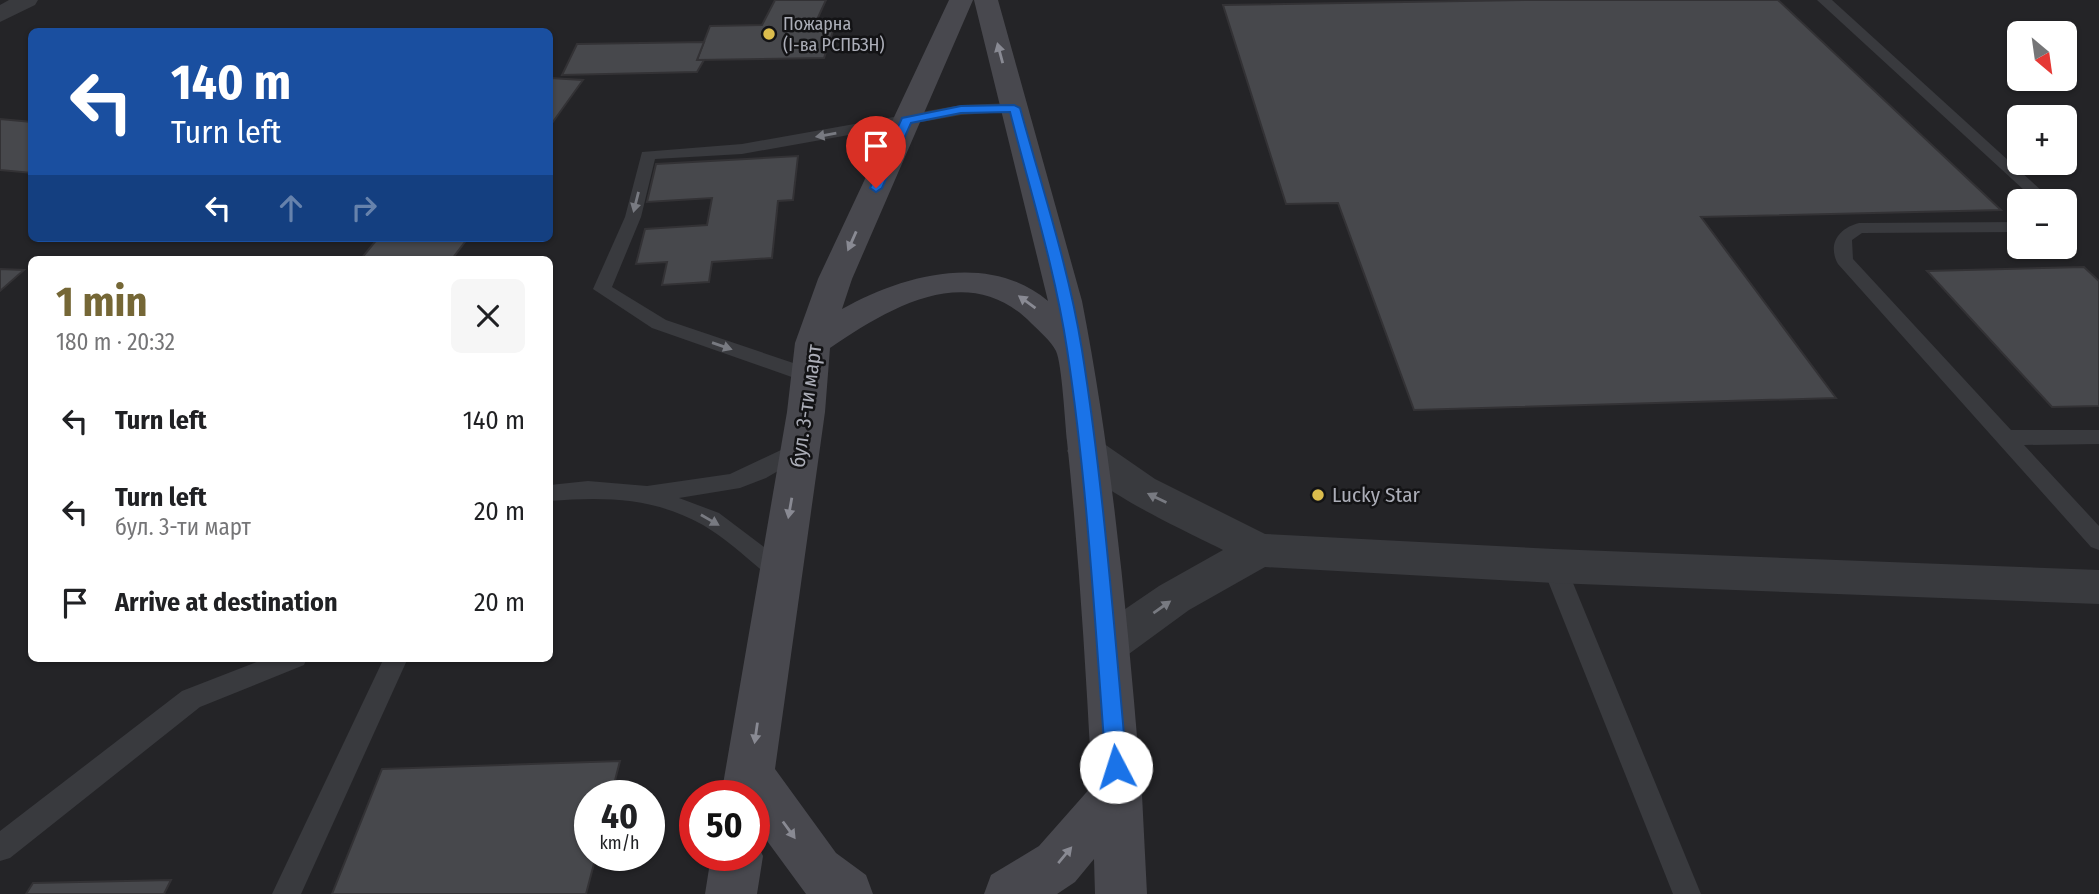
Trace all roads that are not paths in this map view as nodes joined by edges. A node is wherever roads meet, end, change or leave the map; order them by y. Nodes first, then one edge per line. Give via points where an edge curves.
1 (26, 0) edge
2 (961, 0) edge
3 (986, 0) edge
4 (1824, 0) edge
5 (0, 15) edge
6 (1014, 108) junction
7 (906, 121) junction
8 (2033, 189) edge
9 (2007, 227) edge
10 (1074, 350) junction
11 (811, 359) junction
12 (2099, 437) edge
13 (2005, 438) junction
14 (800, 449) junction
15 (1086, 451) junction
16 (553, 493) edge
17 (647, 494) junction
18 (2099, 541) edge
19 (1259, 550) junction
20 (1554, 566) junction
21 (780, 572) junction
22 (2099, 587) edge
23 (1106, 646) junction
24 (285, 662) edge
25 (394, 662) edge
26 (749, 780) edge
27 (1119, 791) junction
28 (770, 813) edge
29 (0, 848) edge
30 (735, 871) edge
31 (286, 894) edge
32 (731, 894) edge
33 (848, 894) edge
34 (1010, 894) edge
35 (1121, 894) edge
36 (1687, 894) edge

1 - 5 street
2 - 7 main road, бул. 3-ти март
6 -> 3 main road
4 - 8 lane
6 - 7 lane via 961,110
6 - 10 main road
7 -> 11 main road, бул. 3-ти март via 835,279
7 -> 11 lane via 742,149 648,155 633,217 602,289 659,324
9 - 13 lane via 1859,228 1849,232 1841,249 1844,260
10 -> 11 main road via 1040,311 1014,292 981,283 927,285 894,295 861,311
10 - 15 main road
11 - 14 main road, бул. 3-ти март
12 - 13 lane
13 - 18 lane
14 - 17 lane via 732,482
14 -> 21 main road, бул. 3-ти март
19 -> 15 street via 1141,491
15 - 23 main road
16 - 17 lane via 588,489
17 -> 21 lane via 711,519
19 - 20 street
23 -> 19 street via 1174,598
20 - 22 street
20 - 36 lane
21 -> 26 main road, бул. 3-ти март
23 - 27 main road
24 - 29 lane via 191,699
25 - 31 lane
34 -> 27 main road via 1057,864
27 - 35 main road
28 -> 33 main road via 818,871
30 - 32 main road

